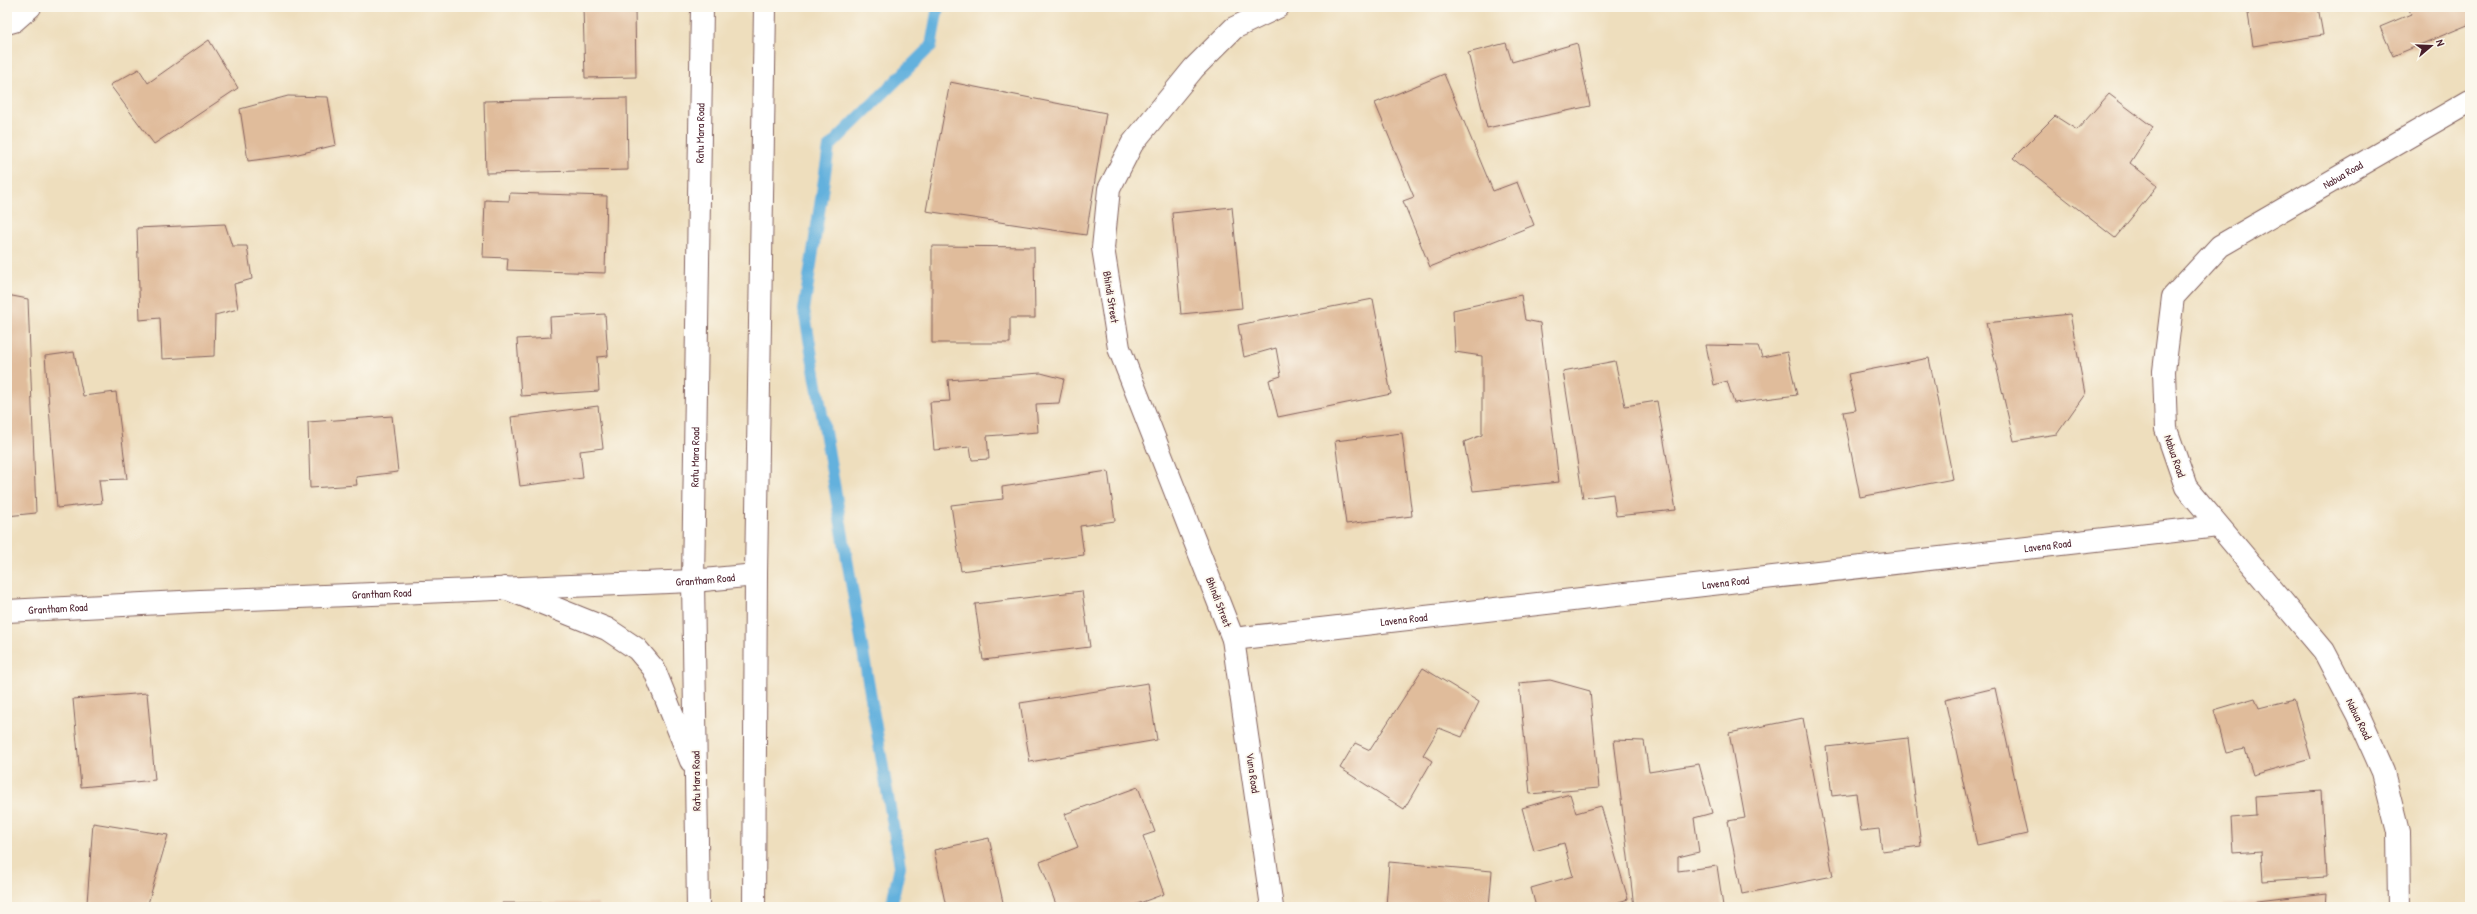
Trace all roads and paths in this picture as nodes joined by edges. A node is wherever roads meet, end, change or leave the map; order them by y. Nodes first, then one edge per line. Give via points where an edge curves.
1 (30, 7) edge
2 (702, 7) edge
3 (765, 7) edge
4 (1278, 7) edge
5 (7, 23) edge
6 (2470, 101) edge
7 (2218, 526) junction
8 (756, 576) junction
9 (693, 581) junction
10 (505, 588) junction
11 (7, 611) edge
12 (1233, 639) junction
13 (696, 773) junction
14 (698, 907) edge
15 (754, 907) edge
16 (1272, 907) edge
17 (2399, 907) edge

1 - 5 main road via 14,21
2 - 9 main road, Ratu Mara Road
3 - 8 main road
4 - 12 main road, Bhindi Street via 1234,28 1194,68 1132,144 1109,189 1103,248 1119,348
6 - 7 main road, Nabua Road via 2220,246 2173,297 2164,371 2166,430 2186,487
7 - 12 main road, Lavena Road
7 - 17 main road, Nabua Road via 2324,651 2358,716 2383,772 2398,832
8 - 9 main road, Grantham Road
8 - 15 main road
9 - 10 main road, Grantham Road
9 - 13 main road, Ratu Mara Road
10 - 11 main road, Grantham Road
10 - 13 main road via 607,629 637,649 654,669
12 - 16 main road, Vuna Road
13 - 14 main road, Ratu Mara Road

